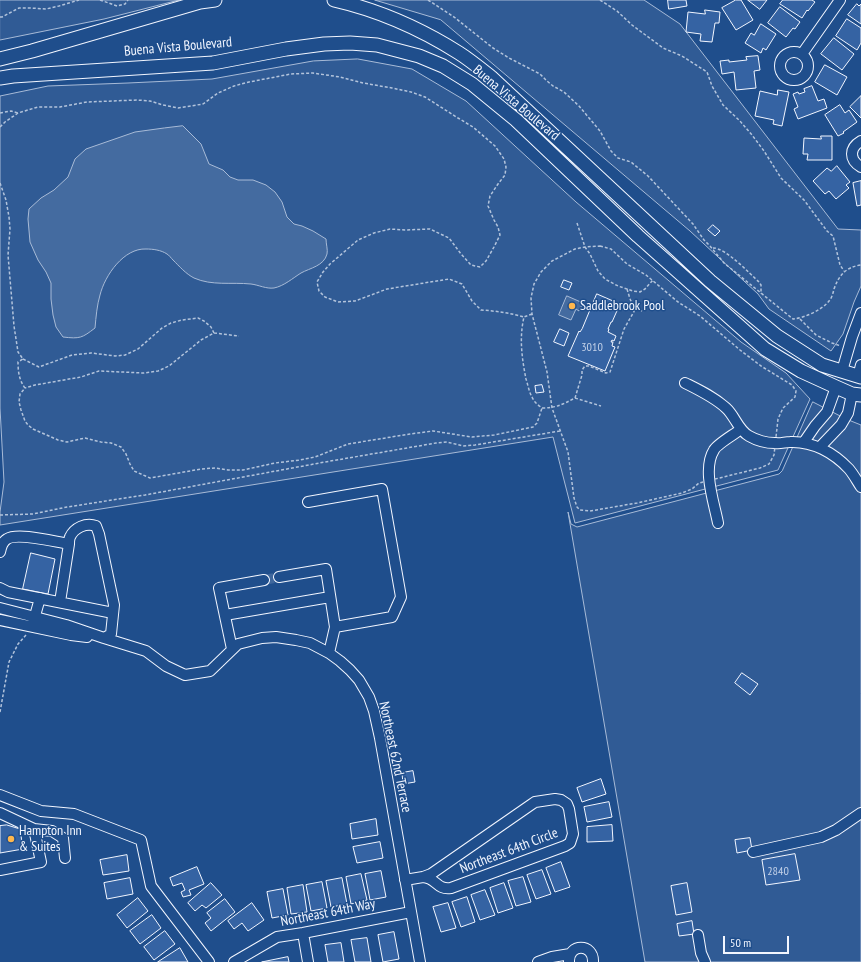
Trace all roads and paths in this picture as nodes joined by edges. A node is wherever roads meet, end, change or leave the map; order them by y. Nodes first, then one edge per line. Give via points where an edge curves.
1 (79, 0) edge
2 (100, 0) edge
3 (128, 0) edge
4 (215, 0) edge
5 (334, 0) edge
6 (428, 0) edge
7 (600, 0) edge
8 (840, 0) edge
9 (0, 17) edge
10 (802, 54) dead end
11 (0, 59) edge
12 (0, 78) edge
13 (0, 113) edge
14 (18, 113) junction
15 (0, 127) edge
16 (861, 141) edge
17 (861, 167) edge
18 (0, 184) edge
19 (577, 223) dead end
20 (585, 247) junction
21 (712, 248) junction
22 (861, 265) edge
23 (844, 272) junction
24 (653, 280) junction
25 (627, 289) junction
26 (761, 294) junction
27 (636, 308) junction
28 (644, 312) dead end
29 (861, 313) edge
30 (532, 314) junction
31 (524, 317) junction
32 (800, 318) junction
33 (214, 333) junction
34 (239, 336) dead end
35 (849, 349) junction
36 (23, 359) junction
37 (842, 371) junction
38 (860, 373) edge
39 (685, 383) dead end
40 (836, 387) junction
41 (25, 388) junction
42 (857, 395) edge
43 (576, 398) junction
44 (601, 406) dead end
45 (542, 408) junction
46 (552, 408) junction
47 (741, 429) junction
48 (560, 431) junction
49 (804, 442) junction
50 (775, 443) junction
51 (820, 448) junction
52 (709, 480) junction
53 (859, 481) edge
54 (308, 502) dead end
55 (0, 515) edge
56 (718, 522) dead end
57 (69, 544) junction
58 (0, 552) edge
59 (279, 577) tunnel mouth
60 (264, 580) tunnel mouth
61 (0, 588) edge
62 (330, 597) junction
63 (40, 598) junction
64 (60, 602) junction
65 (0, 608) edge
66 (113, 613) junction
67 (225, 616) junction
68 (0, 620) edge
69 (33, 622) junction
70 (335, 627) junction
71 (104, 638) junction
72 (232, 649) junction
73 (329, 652) junction
74 (0, 712) edge
75 (0, 794) edge
76 (0, 813) edge
77 (861, 813) edge
78 (34, 829) junction
79 (753, 852) dead end
80 (66, 858) dead end
81 (0, 870) edge
82 (423, 877) junction
83 (404, 880) junction
84 (411, 912) junction
85 (303, 933) junction
86 (698, 936) dead end
87 (569, 958) edge
88 (209, 962) edge
89 (234, 962) edge
90 (308, 962) edge
91 (420, 962) edge
92 (538, 962) edge
93 (593, 962) edge
94 (705, 962) edge

1 - 9 path via 46,9 19,8
2 - 3 path via 117,6 125,4
4 - 11 main road, Buena Vista Boulevard via 200,2
5 - 37 main road, Buena Vista Boulevard via 419,30 460,54 496,82 710,281 777,336 822,364
6 - 21 path via 493,48 540,74 564,92 600,131 618,158 631,162 648,176
7 - 23 path via 663,48 682,56 707,72 723,105 752,135 781,178 804,200 833,236
8 - 10 street
12 - 40 main road, Buena Vista Boulevard via 213,63 324,44 377,45 419,56 443,66 472,84 516,120 638,236 765,349 801,371
13 - 14 path
14 - 15 path
14 - 31 path via 38,107 137,100 178,108 203,104 218,93 249,82 313,73 425,97 473,127 495,146 504,159 505,176 490,196 488,206 500,235 494,247 480,266 471,265 450,238 430,229 390,229 358,240 330,264 317,282 319,290 325,297 338,302 355,302 387,289 450,279 462,284 472,302 481,310
16 - 17 street via 854,146 852,155
18 - 36 path via 9,217 8,256 15,332 18,352
19 - 20 path
20 - 24 path via 600,246 611,249 627,264
20 - 25 path via 598,271 605,278
20 - 30 path via 575,249 552,261 541,272 534,284 531,298
21 - 26 path via 724,263
21 - 26 path via 724,251 759,282
22 - 23 path
23 - 32 path via 830,300 821,308
24 - 25 path via 640,292
24 - 50 path via 761,366 792,385 796,391 795,397 782,408
25 - 27 path
26 - 32 path via 793,319
27 - 28 path
27 - 43 path via 624,329 610,372 585,366
29 - 35 street
30 - 31 path
30 - 46 path via 547,372
31 - 45 path via 521,336 524,369 531,396
32 - 35 path via 816,335
33 - 34 path
33 - 36 path via 211,327 198,318 182,320 162,328 138,349 125,355 72,355 39,367
33 - 41 path via 201,340 169,366 158,371 144,374 99,371
35 - 37 street
36 - 41 path via 18,362 18,369
37 - 38 main road, Buena Vista Boulevard
37 - 40 main road
38 - 42 main road
39 - 47 street via 707,393 727,408
40 - 42 main road, Buena Vista Boulevard
40 - 49 street via 827,412
41 - 45 path via 20,394 19,402 22,415 33,429 58,440 68,442 85,438 121,447 134,471 150,478 201,469 243,470 315,457 348,444 433,431 472,437 494,435 533,427
42 - 51 street via 841,424
43 - 44 path
43 - 46 path
45 - 46 path
46 - 48 path
47 - 50 street via 748,436
47 - 52 street via 714,449 709,462
48 - 52 path via 568,452 574,498 580,510 590,511 682,493
48 - 55 path via 475,445 436,443 33,514
49 - 50 street
49 - 51 street
50 - 52 path via 774,456 769,464
51 - 53 street via 834,456
52 - 56 street
54 - 70 street via 382,489 401,598 392,617
57 - 58 street via 15,536 7,538 2,543
57 - 64 street
57 - 66 street via 75,530 84,526 96,526 113,598
59 - 62 street via 326,569
60 - 67 street via 219,588
61 - 63 street
62 - 67 street
62 - 70 street
63 - 64 street
63 - 69 street
64 - 66 street
65 - 69 street, Northeast 62nd Terrace
66 - 71 street via 111,634
67 - 72 street
68 - 69 street, Northeast 62nd Terrace
69 - 71 street, Northeast 62nd Terrace via 66,625
69 - 74 path via 9,662
70 - 73 street
71 - 72 street, Northeast 62nd Terrace via 146,651 166,666 185,675 210,670
72 - 73 street, Northeast 62nd Terrace via 238,644 276,637 310,643
73 - 83 street, Northeast 62nd Terrace via 359,680 374,711
75 - 88 street via 41,811 74,814 141,840 151,886
76 - 78 street
77 - 79 street via 821,837
78 - 80 street via 52,831 63,838
78 - 81 street via 40,862
82 - 82 street, Northeast 64th Circle via 432,879 443,888 451,888 565,846 570,843 573,834 568,807 556,799 535,802
82 - 83 street, Northeast 64th Circle
83 - 84 street, Northeast 62nd Terrace
84 - 85 street, Northeast 64th Way
84 - 91 street, Northeast 62nd Terrace
85 - 89 street, Northeast 64th Way via 277,937
85 - 90 street
86 - 94 street
87 - 92 street via 552,957
87 - 93 street via 573,950 583,948 592,954

